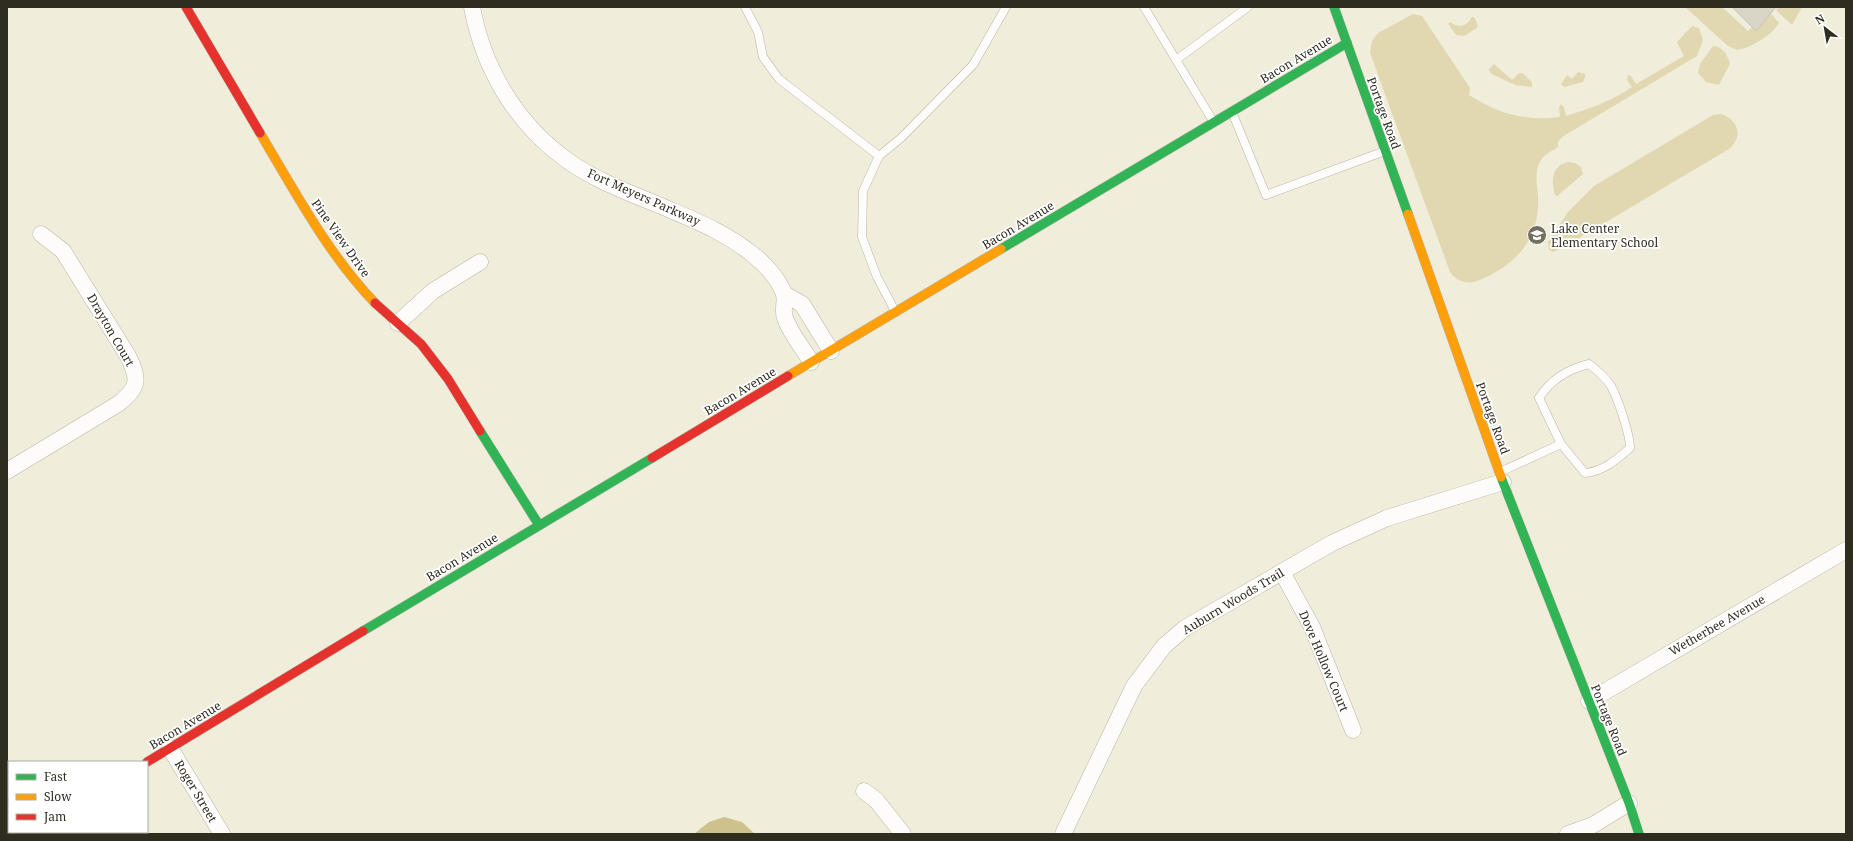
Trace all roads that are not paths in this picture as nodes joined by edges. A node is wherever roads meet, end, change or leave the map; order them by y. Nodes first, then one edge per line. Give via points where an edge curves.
1 (186, 7) edge
2 (472, 7) edge
3 (745, 7) edge
4 (1006, 7) edge
5 (1144, 7) edge
6 (1248, 7) edge
7 (1334, 7) edge
8 (1347, 43) junction
9 (1176, 60) junction
10 (1231, 111) junction
11 (1213, 122) junction
12 (1385, 151) junction
13 (879, 156) junction
14 (41, 234) dead end
15 (480, 262) dead end
16 (784, 294) junction
17 (896, 312) junction
18 (398, 323) junction
19 (830, 350) junction
20 (811, 362) junction
21 (1561, 444) junction
22 (7, 471) edge
23 (1501, 477) junction
24 (538, 524) junction
25 (1846, 550) edge
26 (1282, 572) junction
27 (1589, 701) junction
28 (1353, 730) dead end
29 (170, 748) junction
30 (148, 761) edge
31 (864, 792) dead end
32 (1630, 803) junction
33 (222, 834) edge
34 (903, 834) edge
35 (1063, 834) edge
36 (1568, 834) edge
37 (1639, 834) edge

1 - 18 street, Pine View Drive via 315,225 353,280
2 - 16 street, Fort Meyers Parkway via 482,46 496,80 540,139 565,159 603,181 722,233 753,254 772,275
3 - 13 lane via 758,32 763,57 779,80
4 - 13 lane via 973,65 901,138
5 - 9 lane
6 - 9 lane
7 - 8 street, Portage Road
8 - 10 street, Bacon Avenue
8 - 12 street, Portage Road
9 - 11 lane
10 - 11 street, Bacon Avenue
10 - 12 lane via 1266,195
11 - 17 street, Bacon Avenue
12 - 23 street, Portage Road
13 - 17 lane via 863,191 862,237 877,277
14 - 22 street, Drayton Court via 63,251 128,356 136,374 135,383 129,395 118,404
15 - 18 street via 433,291
16 - 19 street, Fort Meyers Parkway via 802,304
16 - 20 street via 784,317
17 - 19 street, Bacon Avenue
18 - 24 street, Pine View Drive via 421,344 448,379
19 - 20 street, Bacon Avenue
20 - 24 street, Bacon Avenue
21 - 21 lane via 1585,473 1597,472 1615,462 1630,448 1630,438 1611,387 1590,364 1562,374 1546,386 1539,398
21 - 23 lane
23 - 26 street, Auburn Woods Trail via 1387,518 1332,543
23 - 27 street, Portage Road
24 - 29 street, Bacon Avenue
25 - 27 street, Wetherbee Avenue
26 - 28 street, Dove Hollow Court via 1312,627
26 - 35 street, Auburn Woods Trail via 1185,628 1159,652 1134,686
27 - 32 street, Portage Road
29 - 30 street, Bacon Avenue
29 - 33 street, Roger Street
31 - 34 street via 876,800
32 - 36 street via 1593,825
32 - 37 street, Portage Road

